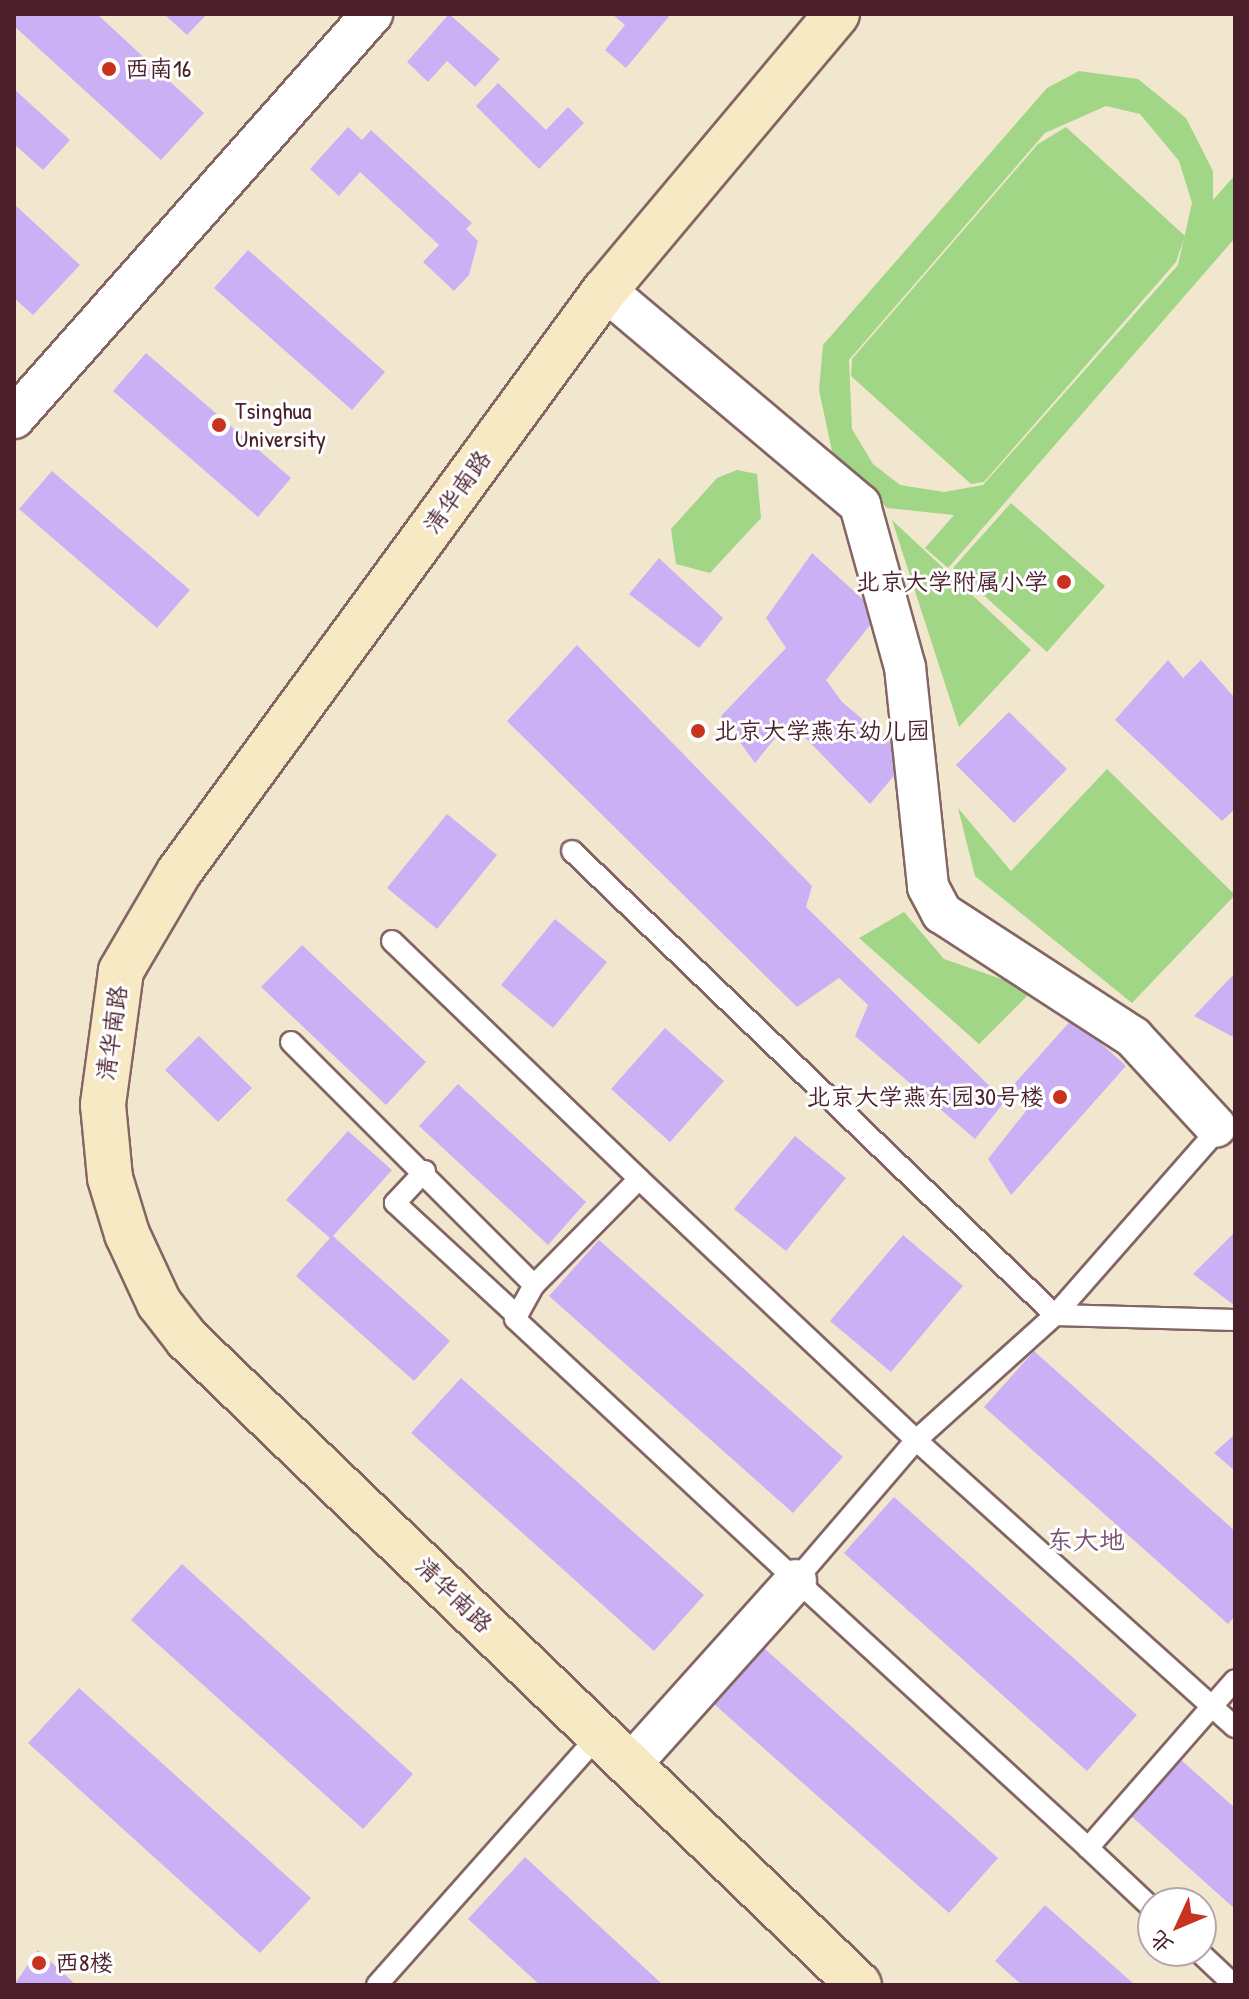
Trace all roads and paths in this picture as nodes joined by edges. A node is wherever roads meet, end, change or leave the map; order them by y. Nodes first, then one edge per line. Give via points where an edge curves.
1 (372, 14) edge
2 (837, 14) edge
3 (605, 290) junction
4 (14, 418) edge
5 (572, 851) dead end
6 (392, 941) dead end
7 (291, 1042) dead end
8 (1226, 1130) edge
9 (425, 1171) junction
10 (639, 1179) junction
11 (534, 1285) junction
12 (513, 1312) junction
13 (1055, 1315) junction
14 (1235, 1320) edge
15 (916, 1440) junction
16 (796, 1580) junction
17 (1235, 1680) edge
18 (1212, 1706) junction
19 (1235, 1727) edge
20 (599, 1735) junction
21 (631, 1764) junction
22 (1088, 1848) junction
23 (1137, 1894) edge
24 (1215, 1967) edge
25 (377, 1985) edge
26 (859, 1985) edge
27 (1234, 1985) edge

1 - 4 street
2 - 3 street, 清华南路
3 - 8 street via 860,505 905,667 928,887 942,913 1133,1037
3 - 20 street, 清华南路 via 144,924 121,971 103,1105 110,1178 127,1234 159,1303 187,1339
5 - 13 lane
6 - 10 lane
7 - 9 lane
8 - 13 lane
9 - 11 lane
9 - 12 lane via 395,1203
10 - 11 lane
10 - 15 lane
11 - 12 lane
12 - 16 lane
13 - 14 lane
13 - 15 lane
15 - 16 lane
15 - 18 lane
16 - 21 street
16 - 22 lane
17 - 18 lane
18 - 19 lane
18 - 22 lane
20 - 21 street, 清华南路
20 - 25 lane
21 - 26 street, 清华南路
22 - 23 lane
24 - 27 lane

